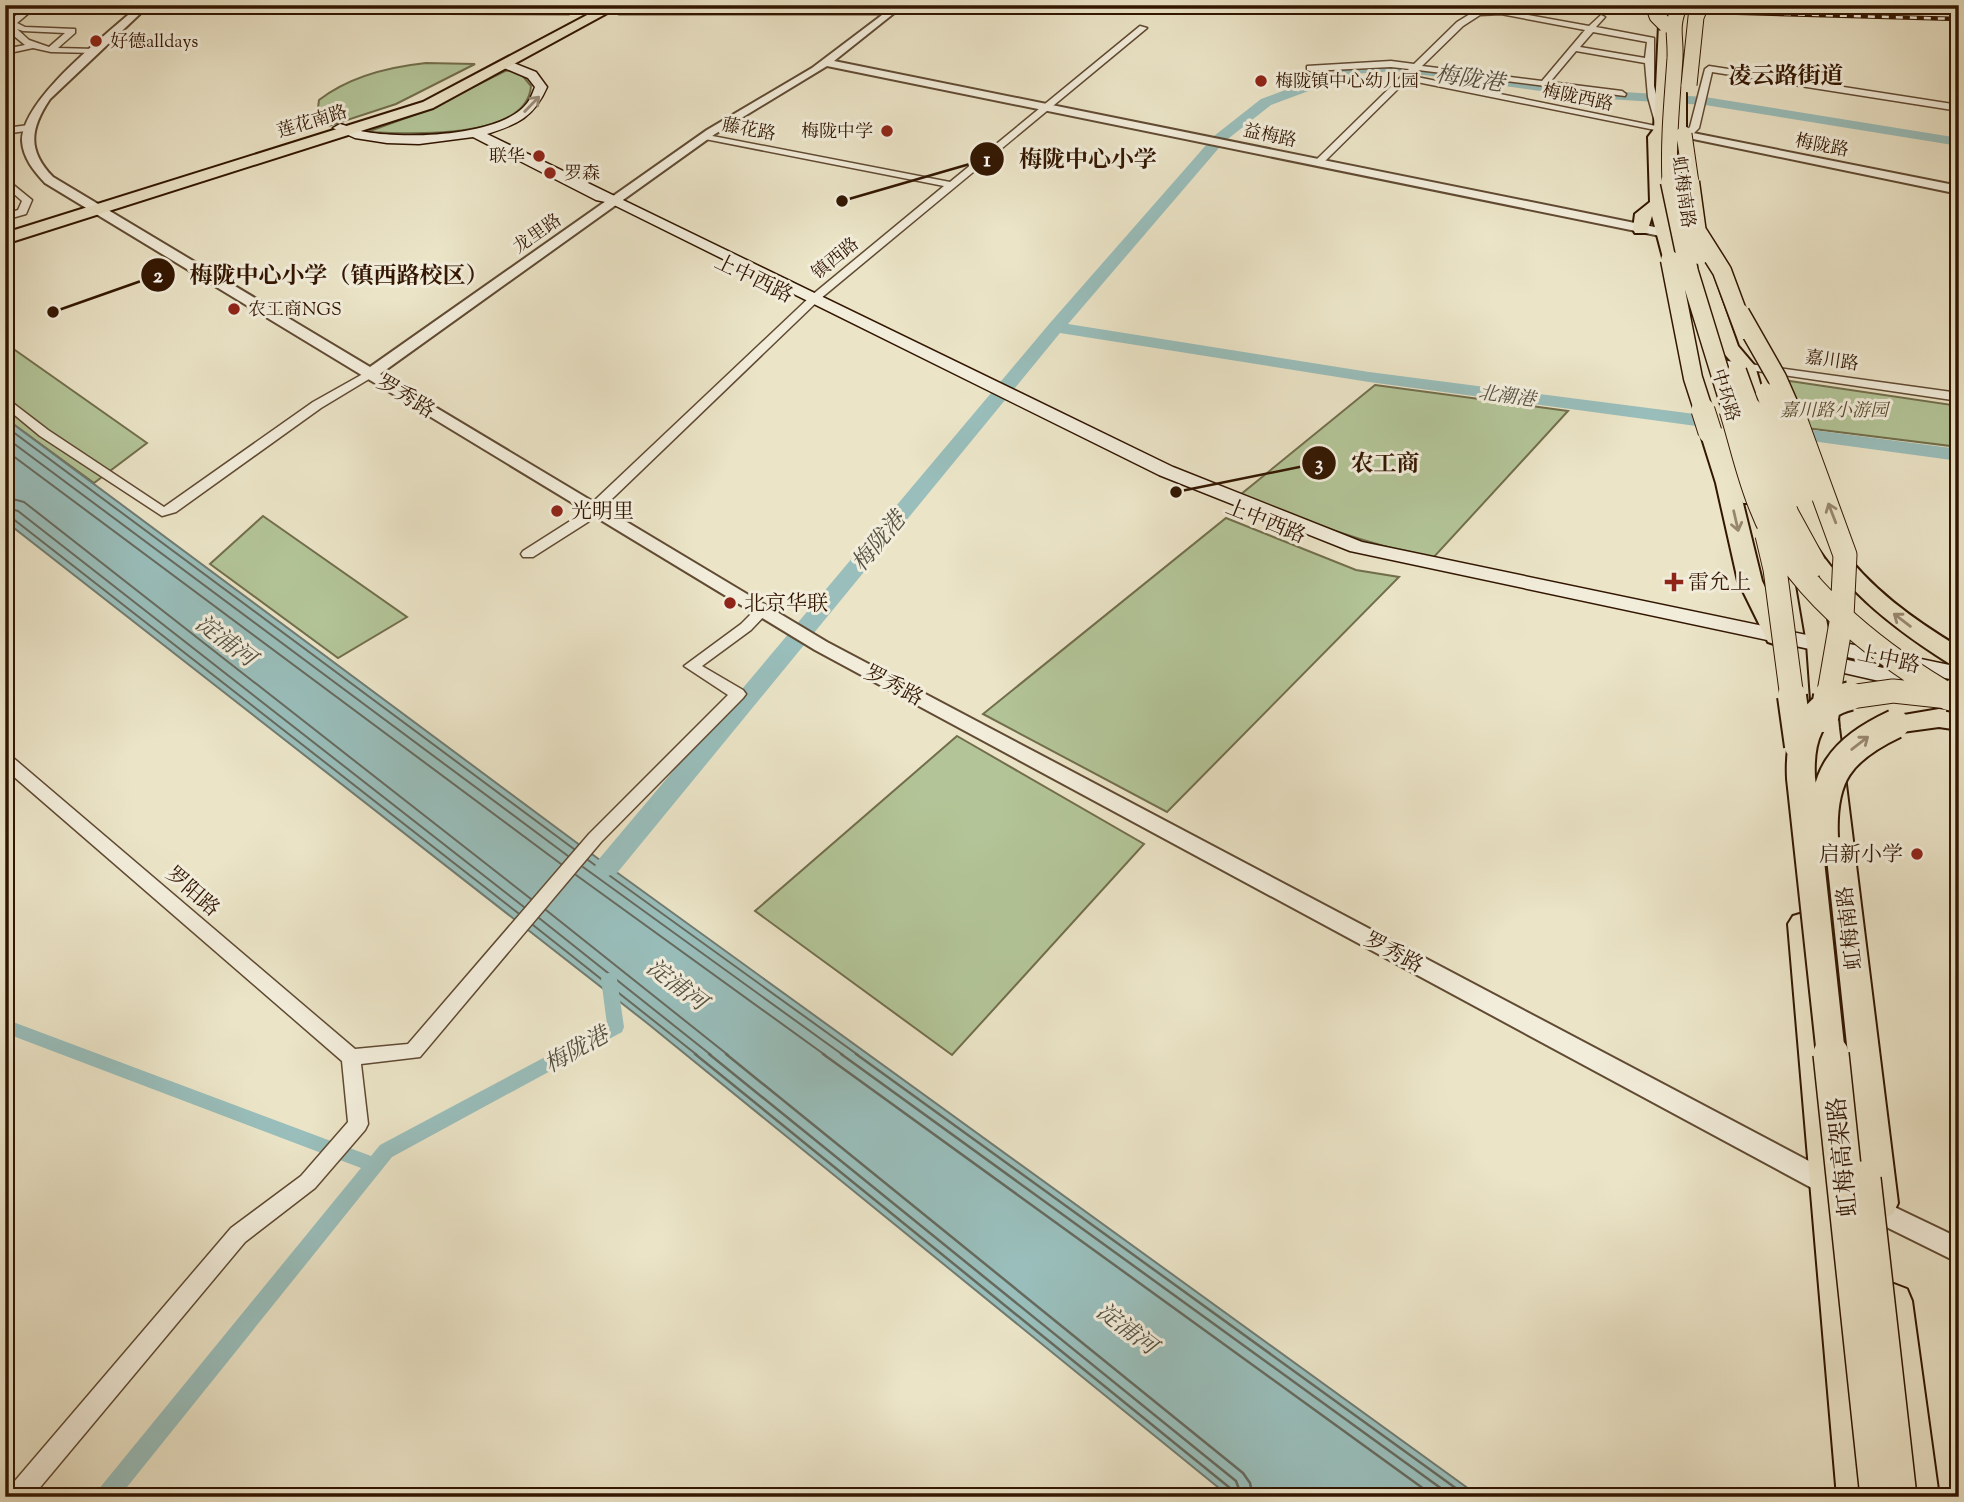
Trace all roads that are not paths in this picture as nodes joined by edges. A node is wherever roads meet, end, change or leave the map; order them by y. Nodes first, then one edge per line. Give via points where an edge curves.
1 (602, 5) edge
2 (1653, 5) edge
3 (1663, 5) edge
4 (1681, 5) edge
5 (1701, 5) edge
6 (623, 9) edge
7 (5, 10) edge
8 (28, 10) junction
9 (139, 10) junction
10 (890, 12) joint
11 (1601, 17) dead end
12 (1673, 23) junction
13 (8, 24) edge
14 (1143, 28) dead end
15 (1590, 29) junction
16 (31, 46) junction
17 (1573, 48) junction
18 (51, 50) junction
19 (95, 51) junction
20 (5, 52) edge
21 (1675, 54) junction
22 (1647, 61) junction
23 (827, 62) junction
24 (506, 64) junction
25 (1310, 68) dead end
26 (1410, 72) junction
27 (1543, 85) junction
28 (1622, 94) dead end
29 (1656, 101) junction
30 (1047, 107) junction
31 (1959, 108) edge
32 (29, 128) junction
33 (344, 130) junction
34 (5, 131) edge
35 (475, 133) junction
36 (1676, 133) junction
37 (705, 136) junction
38 (1318, 163) junction
39 (1674, 169) junction
40 (5, 181) edge
41 (952, 185) junction
42 (1959, 190) edge
43 (1665, 198) junction
44 (607, 200) junction
45 (95, 208) junction
46 (5, 217) edge
47 (1641, 229) junction
48 (5, 232) edge
49 (1687, 236) junction
50 (5, 239) edge
51 (1675, 262) junction
52 (1689, 277) junction
53 (812, 300) junction
54 (1740, 313) junction
55 (1694, 318) junction
56 (1708, 361) junction
57 (1747, 362) junction
58 (1777, 370) joint
59 (370, 374) junction
60 (1959, 397) edge
61 (5, 401) edge
62 (1724, 434) junction
63 (1805, 506) junction
64 (594, 509) junction
65 (1762, 509) junction
66 (528, 554) dead end
67 (1805, 567) junction
68 (762, 611) junction
69 (1778, 645) junction
70 (1820, 652) junction
71 (1959, 658) edge
72 (1959, 674) edge
73 (1959, 683) edge
74 (1959, 692) edge
75 (1959, 699) edge
76 (1959, 721) edge
77 (1800, 758) junction
78 (5, 760) edge
79 (1814, 818) junction
80 (351, 1057) junction
81 (1826, 1183) junction
82 (1882, 1212) junction
83 (1959, 1251) edge
84 (16, 1497) edge
85 (1857, 1497) edge
86 (1878, 1497) edge
87 (1899, 1497) edge
88 (1919, 1497) edge

1 - 33 main road, 莲花南路 via 414,104
2 - 12 main road, bridge via 1657,16
3 - 12 main road, 虹梅南路
3 - 21 main road, bridge via 1663,28
4 - 12 main road, bridge
4 - 21 main road, 中环路, bridge via 1673,20
5 - 49 main road, 中环路, bridge via 1683,138
6 - 9 street, bridge
6 - 10 street
6 - 24 main road, 莲花南路
7 - 8 street
8 - 9 street
8 - 13 street
9 - 19 street
10 - 23 street, 龙里路
11 - 15 street
12 - 29 main road, 虹梅南路
12 - 36 main road, 虹梅南路, bridge
13 - 16 street
13 - 18 street via 72,31
14 - 30 street, 镇西路
15 - 17 street
15 - 22 street via 1651,40
15 - 26 street via 1484,11 1460,24
16 - 18 street
16 - 20 street
17 - 22 street
17 - 27 street
18 - 19 street
19 - 32 street via 46,97
21 - 43 main road, 中环路, bridge
22 - 29 street
23 - 30 street, 益梅路
23 - 37 street, 龙里路
24 - 33 main road, 莲花南路 via 428,106
35 -> 24 main road via 521,114 536,104 541,94 532,75
25 - 26 street via 1371,63
26 - 27 street
26 - 36 street, 梅陇西路
26 - 38 street
27 - 28 street
29 - 36 main road, 虹梅南路
30 - 38 street, 益梅路
30 - 41 street, 镇西路
31 - 36 street via 1709,69 1694,128
32 - 34 street
32 - 45 street, 罗秀路 via 29,150 40,171
33 - 35 main road via 396,142
33 - 45 main road, 莲花南路
35 - 44 main road, 上中西路
36 - 39 main road, 虹梅南路
36 - 39 main road, 虹梅南路 via 1667,137
36 - 42 street, 梅陇路
37 - 41 street, 藤花路
37 - 44 street, 龙里路
38 - 47 street, 益梅路
39 - 43 main road, 虹梅南路
39 - 49 main road, 虹梅南路
39 - 49 main road, 虹梅南路
40 - 46 street via 27,200 22,212
41 - 53 street, 镇西路
43 - 47 main road via 1643,214
43 - 49 main road, 虹梅南路
43 - 62 main road, bridge via 1671,265 1693,378
43 - 65 main road, 中环路, bridge
44 - 53 main road, 上中西路
44 - 59 street, 龙里路
45 - 48 main road, 莲花南路
45 - 50 main road, 莲花南路
45 - 59 street, 罗秀路
47 - 49 street, 益梅路
49 - 51 main road, 虹梅南路
49 - 52 main road, 虹梅南路
49 - 54 main road, bridge via 1722,271
49 - 57 main road, 虹梅南路 via 1729,348
49 - 73 main road, 中环路, bridge via 1798,541 1844,599 1871,623
51 - 52 main road
51 - 55 main road, 虹梅南路
52 - 55 main road, 虹梅南路
53 - 64 street, 镇西路
53 - 69 main road, 上中西路 via 1154,476 1347,553
54 - 63 main road, bridge
79 -> 54 main road, bridge via 1818,755 1843,618 1845,555 1793,413
55 - 56 main road, 虹梅南路
56 - 57 street
56 - 62 main road, 虹梅南路, bridge via 1723,409
57 - 58 main road
57 - 67 main road, 虹梅南路
58 - 60 street, 嘉川路
59 - 61 street, 龙里路 via 317,405 171,509 159,511
59 - 64 street, 罗秀路
62 -> 69 main road via 1727,482 1750,581
62 - 69 main road, 虹梅南路 via 1762,528 1778,589
63 - 67 main road
71 -> 63 main road via 1905,623 1858,584 1829,550
64 - 66 street, 镇西路
64 - 68 street, 罗秀路
65 - 75 main road, 中环路, bridge via 1779,543 1831,609 1891,657
65 - 77 main road, bridge via 1775,569
67 - 70 main road, 虹梅南路
68 - 80 street via 691,666 738,694 586,849 413,1051
68 - 81 street, 罗秀路
69 - 70 main road, 上中西路
69 - 81 main road, 虹梅南路
70 - 72 main road, 上中路
70 - 74 main road, 上中路
70 - 82 main road, 虹梅南路
75 - 77 main road, bridge via 1894,690 1835,701 1808,723
79 -> 76 main road, bridge via 1834,769 1870,735 1916,720
77 - 79 main road, bridge
78 - 80 street, 罗阳路
79 - 86 main road, 虹梅高架路, bridge
79 - 87 main road, 虹梅高架路, bridge
80 - 84 street via 358,1124 309,1180 237,1235
81 - 82 street, 罗秀路
81 - 85 main road, 虹梅南路
82 - 83 street, 罗秀路
82 - 88 main road, 虹梅南路

